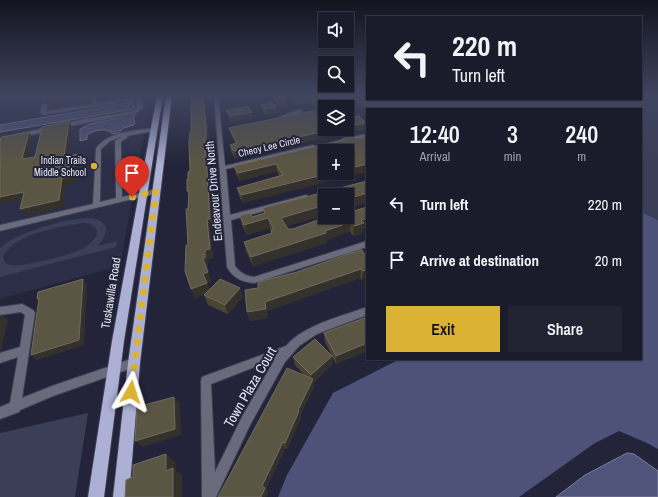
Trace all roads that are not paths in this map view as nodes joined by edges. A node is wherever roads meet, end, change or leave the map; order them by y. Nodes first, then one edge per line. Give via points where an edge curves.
1 (101, 118) edge
2 (155, 118) edge
3 (164, 118) edge
4 (219, 118) edge
5 (279, 118) edge
6 (274, 119) edge
7 (227, 129) dead end
8 (220, 130) junction
9 (153, 131) junction
10 (366, 136) edge
11 (0, 140) edge
12 (338, 142) edge
13 (318, 146) edge
14 (223, 168) junction
15 (149, 193) junction
16 (316, 194) edge
17 (119, 199) junction
18 (96, 205) junction
19 (227, 218) junction
20 (0, 228) edge
21 (366, 244) edge
22 (0, 311) edge
23 (366, 311) edge
24 (290, 349) junction
25 (24, 350) junction
26 (0, 358) edge
27 (134, 363) junction
28 (114, 369) junction
29 (15, 408) junction
30 (0, 413) edge
31 (96, 497) edge
32 (121, 497) edge
33 (209, 497) edge

1 - 11 street
2 - 9 main road, Tuskawilla Road
3 - 15 main road, Tuskawilla Road
4 - 8 street, Endeavour Drive North
5 - 6 street
7 - 8 street
8 - 14 street, Endeavour Drive North
9 - 15 main road, Tuskawilla Road
9 - 17 street via 119,139
9 - 18 street via 117,136 101,145 98,149
10 - 12 street
13 - 14 street, Cheoy Lee Circle
14 - 19 street, Endeavour Drive North
15 - 17 street
15 - 27 main road, Tuskawilla Road
15 - 28 main road, Tuskawilla Road
16 - 19 street
17 - 18 street
18 - 20 street
19 - 21 street, Endeavour Drive North via 231,267 235,274 244,279 254,280
22 - 25 street via 22,308 30,313
23 - 24 street, Town Plaza Court via 314,331
24 - 33 street, Town Plaza Court via 281,359 246,420
24 - 33 street via 206,381
25 - 26 street
25 - 29 street
27 - 28 street
27 - 32 main road, Tuskawilla Road
28 - 29 street via 52,390
28 - 31 main road, Tuskawilla Road
29 - 30 street

